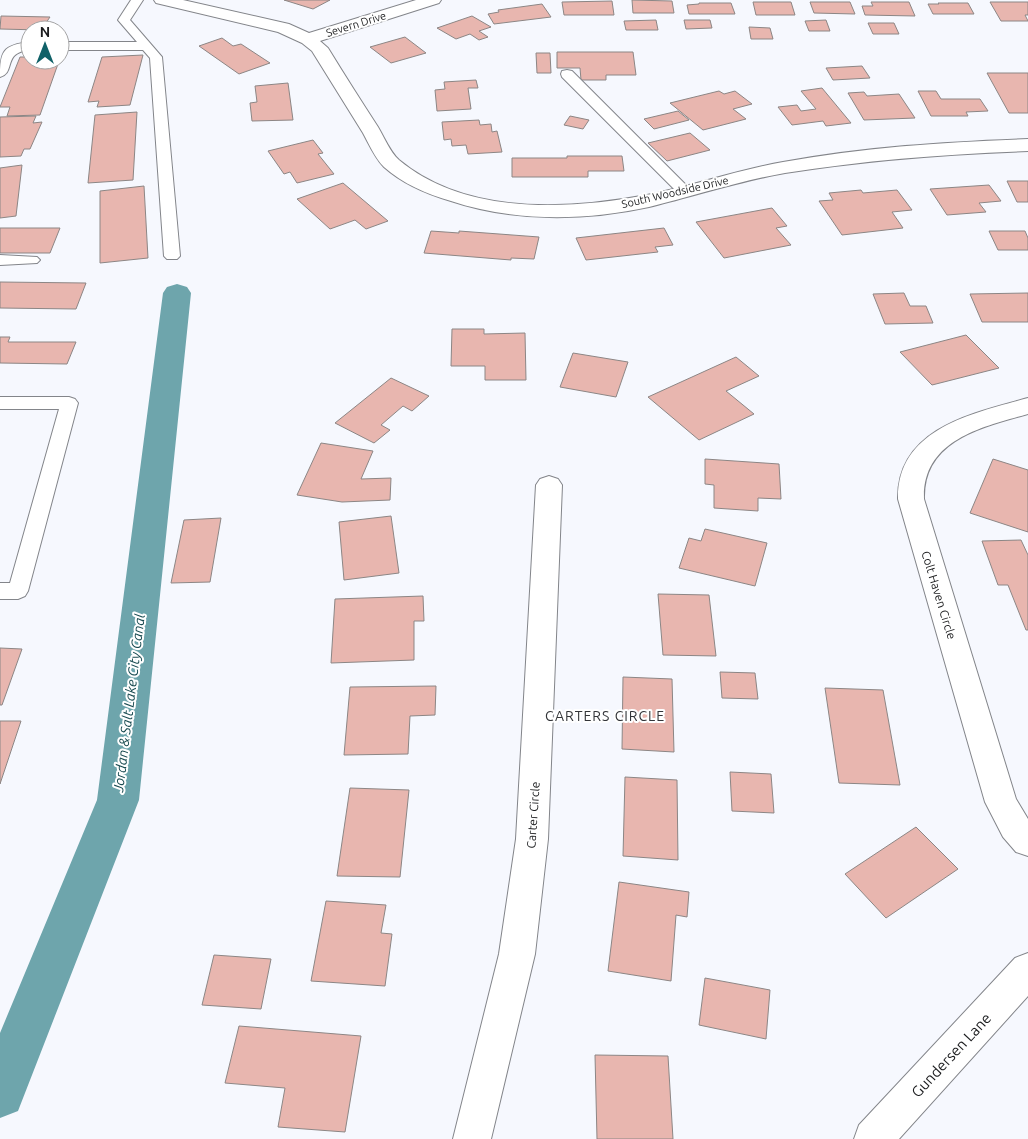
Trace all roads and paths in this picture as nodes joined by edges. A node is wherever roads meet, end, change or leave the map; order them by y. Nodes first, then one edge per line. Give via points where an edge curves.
1 (137, 0) edge
2 (162, 0) edge
3 (433, 0) edge
4 (308, 39) junction
5 (20, 46) edge
6 (70, 46) edge
7 (146, 46) junction
8 (0, 73) edge
9 (567, 74) dead end
10 (1028, 145) edge
11 (684, 191) junction
12 (172, 256) dead end
13 (0, 260) edge
14 (32, 260) dead end
15 (0, 403) edge
16 (1028, 406) edge
17 (549, 485) dead end
18 (0, 591) edge
19 (1028, 842) edge
20 (1028, 970) edge
21 (472, 1139) edge
22 (873, 1139) edge

1 - 7 lane via 124,20
2 - 4 street, South Woodside Drive via 284,28
3 - 4 street, Severn Drive
4 - 11 street, South Woodside Drive via 319,48 390,162 436,190 476,203 566,211 647,201
5 - 8 lane via 8,52
6 - 7 lane
7 - 12 lane via 156,56
9 - 11 lane
10 - 11 street, South Woodside Drive via 862,156 782,168
13 - 14 lane
15 - 18 lane via 68,403 18,591
16 - 19 street, Colt Haven Circle via 971,424 938,440 918,463 912,480 911,499 1001,802
17 - 21 street, Carter Circle via 532,839 517,954
20 - 22 street, Gundersen Lane

